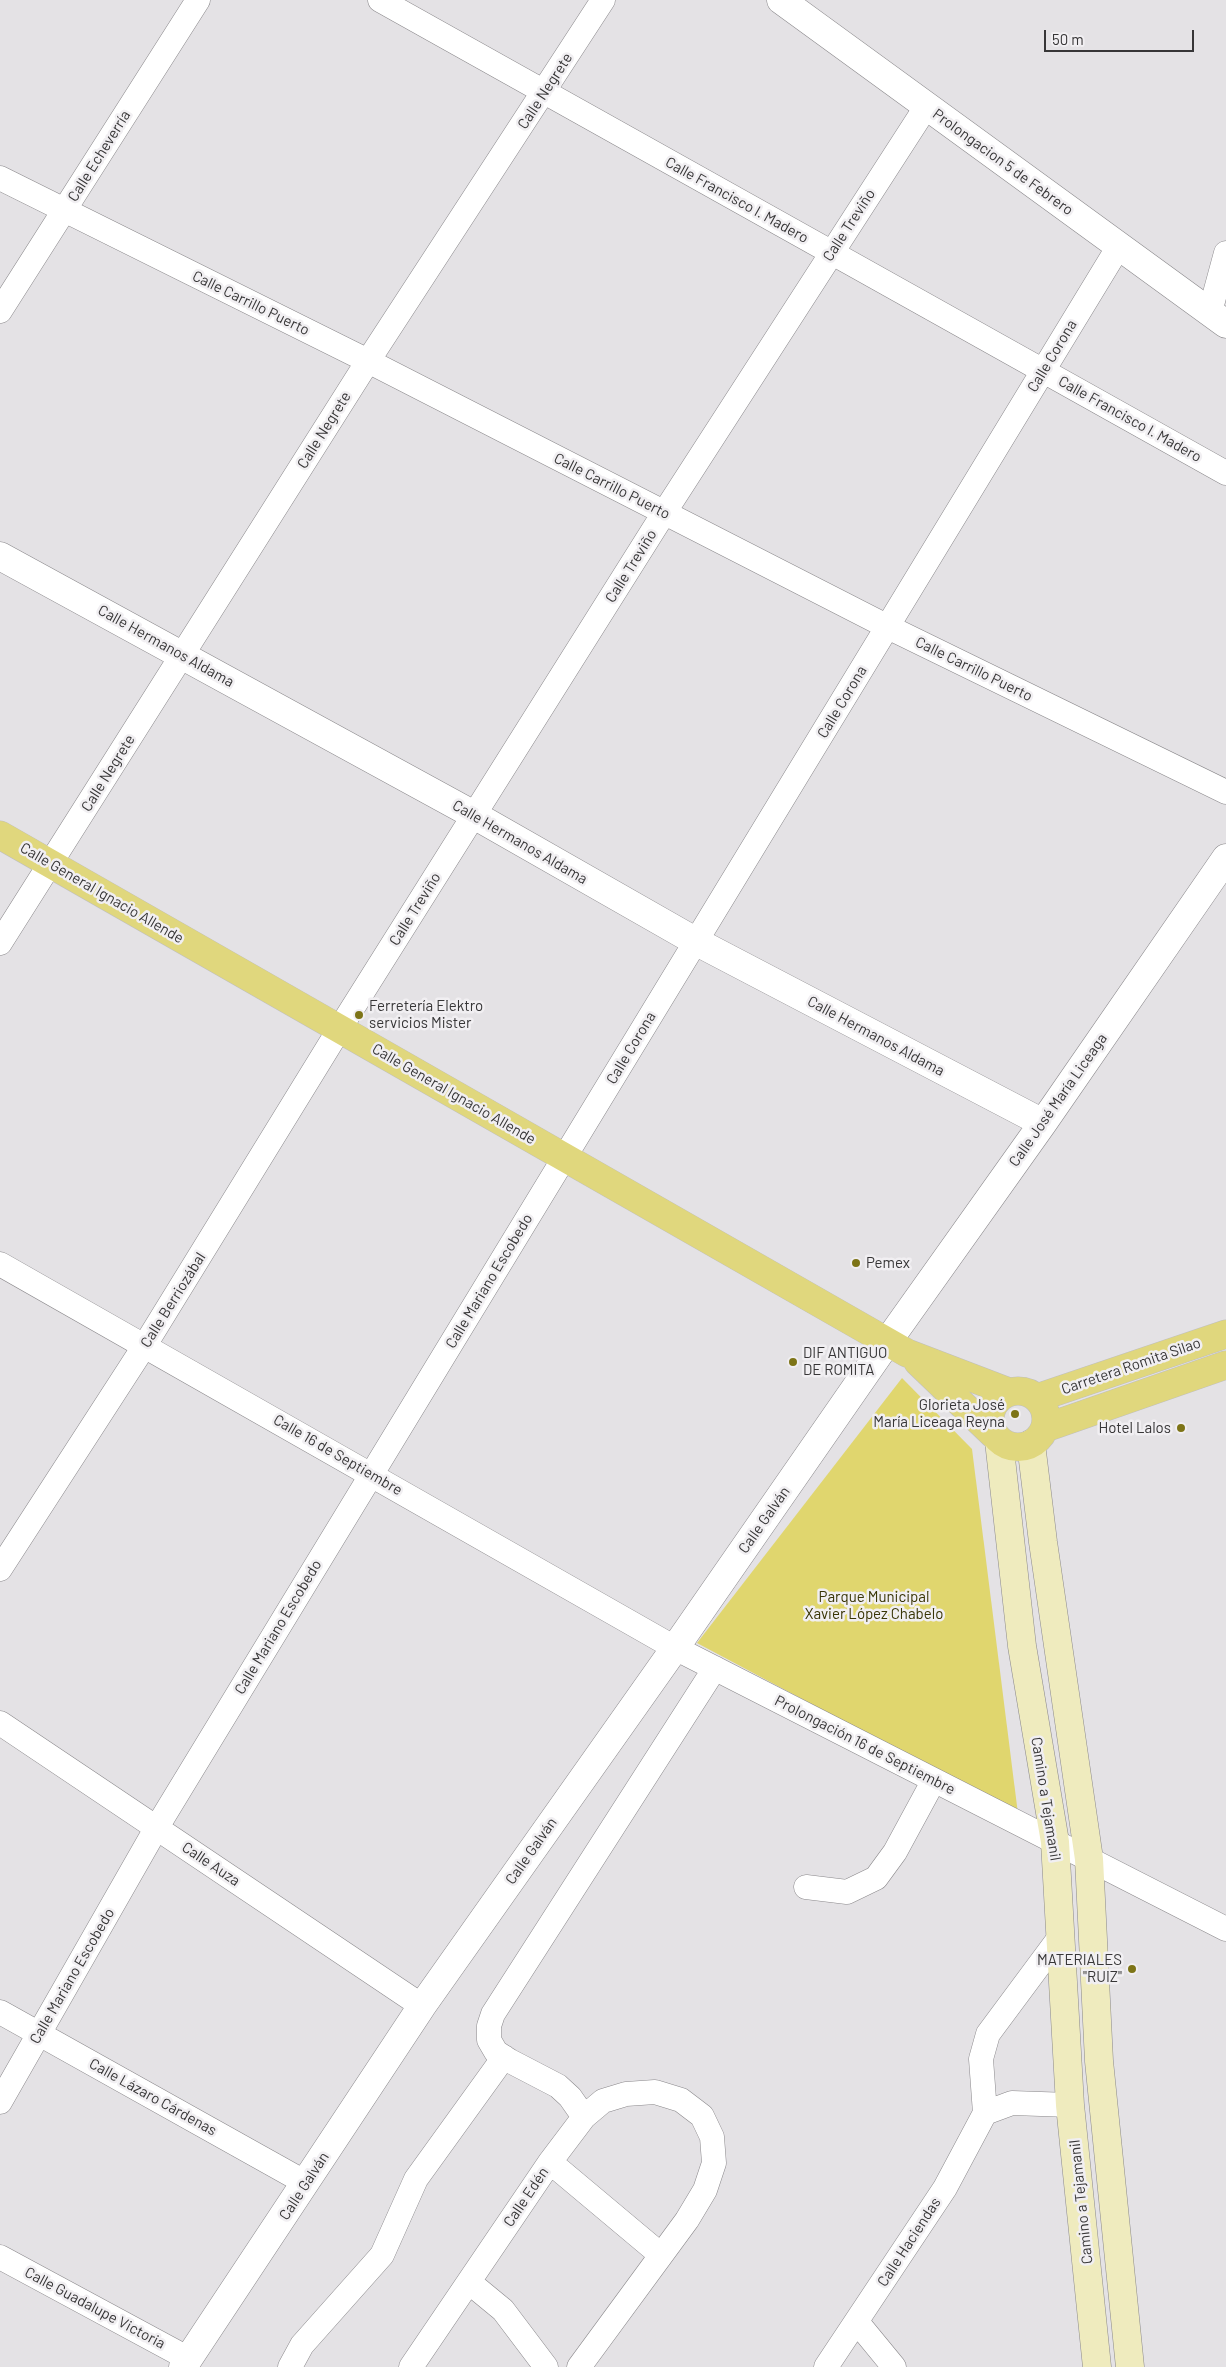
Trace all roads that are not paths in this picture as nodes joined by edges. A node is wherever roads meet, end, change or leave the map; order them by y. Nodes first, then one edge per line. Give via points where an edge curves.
1 (198, 0) edge
2 (380, 0) edge
3 (603, 0) edge
4 (781, 0) edge
5 (545, 92) junction
6 (926, 107) junction
7 (0, 178) edge
8 (64, 210) junction
9 (1118, 246) junction
10 (830, 253) junction
11 (1226, 253) edge
12 (0, 311) edge
13 (1218, 318) edge
14 (368, 361) junction
15 (1043, 371) junction
16 (1226, 473) edge
17 (664, 513) junction
18 (0, 556) edge
19 (888, 627) junction
20 (182, 654) junction
21 (1226, 792) edge
22 (474, 815) junction
23 (0, 835) edge
24 (1226, 858) edge
25 (51, 864) junction
26 (695, 941) junction
27 (0, 944) edge
28 (340, 1028) junction
29 (1043, 1124) junction
30 (564, 1158) junction
31 (0, 1264) edge
32 (1226, 1334) edge
33 (145, 1345) junction
34 (898, 1347) junction
35 (1226, 1365) edge
36 (1009, 1392) junction
37 (1037, 1398) junction
38 (1038, 1436) junction
39 (996, 1438) junction
40 (370, 1474) junction
41 (0, 1569) edge
42 (675, 1648) junction
43 (715, 1668) junction
44 (0, 1723) edge
45 (934, 1780) junction
46 (157, 1827) junction
47 (1055, 1842) junction
48 (1089, 1859) junction
49 (806, 1887) dead end
50 (1226, 1929) edge
51 (1060, 1937) junction
52 (422, 2006) junction
53 (0, 2012) edge
54 (39, 2033) junction
55 (504, 2057) junction
56 (0, 2102) edge
57 (1070, 2105) junction
58 (985, 2113) junction
59 (584, 2117) junction
60 (550, 2162) junction
61 (306, 2183) junction
62 (660, 2255) junction
63 (0, 2257) edge
64 (469, 2282) junction
65 (857, 2322) junction
66 (186, 2363) edge
67 (290, 2367) edge
68 (411, 2367) edge
69 (546, 2367) edge
70 (579, 2367) edge
71 (826, 2367) edge
72 (894, 2367) edge
73 (1097, 2367) edge
74 (1130, 2367) edge

1 - 8 street, Calle Echeverría
2 - 5 street, Calle Francisco I. Madero
3 - 5 street, Calle Negrete
4 - 6 street, Prolongacion 5 de Febrero
5 - 10 street, Calle Francisco I. Madero
5 - 14 street, Calle Negrete
6 - 9 street, Prolongacion 5 de Febrero
6 - 10 street, Calle Treviño
7 - 8 street, Calle Carrillo Puerto
8 - 12 street, Calle Echeverría
8 - 14 street, Calle Carrillo Puerto
9 - 13 street, Prolongacion 5 de Febrero
9 - 15 street, Calle Corona
10 - 15 street, Calle Francisco I. Madero
10 - 17 street, Calle Treviño
11 - 13 street
14 - 17 street, Calle Carrillo Puerto
14 - 20 street, Calle Negrete
15 - 16 street, Calle Francisco I. Madero
15 - 19 street, Calle Corona
17 - 19 street, Calle Carrillo Puerto
17 - 22 street, Calle Treviño
18 - 20 street, Calle Hermanos Aldama
19 - 21 street, Calle Carrillo Puerto
19 - 26 street, Calle Corona
20 - 22 street, Calle Hermanos Aldama
20 - 25 street, Calle Negrete
22 - 26 street, Calle Hermanos Aldama
22 - 28 street, Calle Treviño
23 - 25 main road, Calle General Ignacio Allende
24 - 29 street, Calle José María Liceaga
25 - 27 street, Calle Negrete
25 - 28 main road, Calle General Ignacio Allende
26 - 29 street, Calle Hermanos Aldama
26 - 30 street, Calle Corona
28 - 30 main road, Calle General Ignacio Allende
28 - 33 street, Calle Berriozábal
29 - 34 street, Calle José María Liceaga
30 - 34 main road, Calle General Ignacio Allende
30 - 40 street, Calle Mariano Escobedo
31 - 33 street, Calle 16 de Septiembre
32 - 37 main road, Carretera Romita Silao
33 - 40 street, Calle 16 de Septiembre
33 - 41 street, Calle Berriozábal
34 - 36 main road, Calle General Ignacio Allende
34 - 39 main road, Calle General Ignacio Allende
34 - 42 street, Calle Galván
35 - 38 main road, Carretera Romita Silao
36 - 37 main road via 1028,1393
36 - 39 main road via 993,1405 990,1414 990,1425
37 - 38 main road via 1045,1412
38 - 39 main road via 1020,1448
38 - 48 main road via 1043,1542
39 - 47 main road, Camino a Tejamanil via 1022,1646
40 - 42 street, Calle 16 de Septiembre
40 - 46 street, Calle Mariano Escobedo
42 - 43 street, Prolongación 16 de Septiembre
42 - 52 street, Calle Galván
43 - 45 street, Prolongación 16 de Septiembre
43 - 55 street via 493,2014 489,2040 496,2052
44 - 46 street, Calle Auza
45 - 47 street, Prolongación 16 de Septiembre
45 - 49 street via 895,1852 876,1878 846,1892
46 - 52 street, Calle Auza
46 - 54 street, Calle Mariano Escobedo
47 - 48 street, Prolongación 16 de Septiembre
47 - 51 main road, Camino a Tejamanil
48 - 50 street, Prolongación 16 de Septiembre
48 - 74 main road via 1099,2061
51 - 57 main road, Camino a Tejamanil
51 - 58 street via 988,2034 981,2059
52 - 61 street, Calle Galván
53 - 54 street, Calle Lázaro Cárdenas
54 - 56 street, Calle Mariano Escobedo
54 - 61 street, Calle Lázaro Cárdenas
55 - 59 street via 558,2086
55 - 67 street via 416,2179 382,2255 302,2345
57 - 58 street via 1012,2103
57 - 73 main road, Camino a Tejamanil
58 - 65 street, Calle Haciendas via 931,2211
59 - 60 street, Calle Edén
59 - 62 street, Calle Edén via 603,2101 626,2094 655,2092 681,2100 702,2116 712,2137 714,2163 705,2190
60 - 62 street
60 - 64 street, Calle Edén
61 - 66 street, Calle Galván
62 - 70 street
63 - 66 street, Calle Guadalupe Victoria
64 - 68 street, Calle Edén
64 - 69 street via 503,2310
65 - 71 street, Calle Haciendas
65 - 72 street

